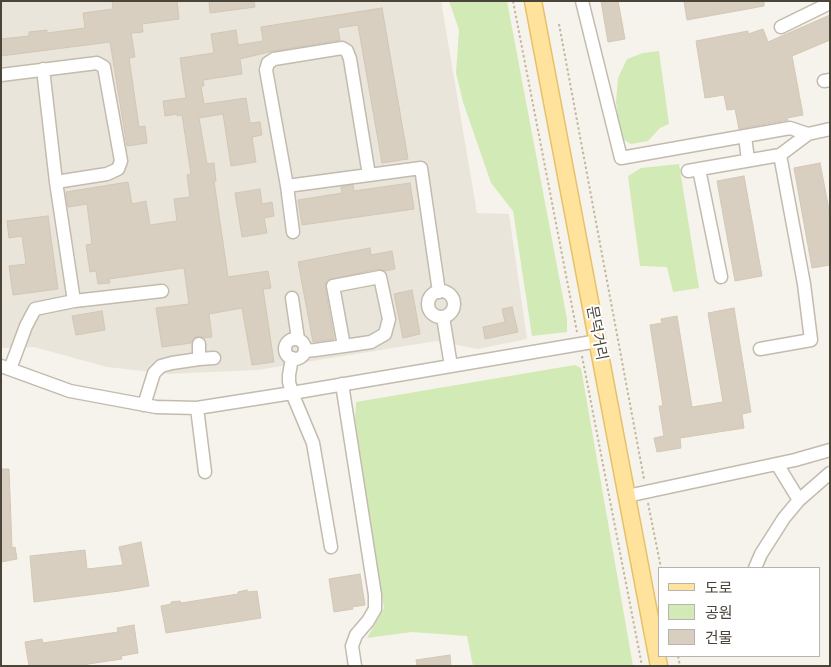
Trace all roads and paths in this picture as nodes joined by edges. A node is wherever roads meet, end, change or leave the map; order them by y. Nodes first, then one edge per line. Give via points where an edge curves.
1 (533, 1) edge
2 (582, 1) edge
3 (830, 3) edge
4 (559, 24) dead end
5 (780, 26) dead end
6 (43, 69) junction
7 (1, 75) edge
8 (830, 129) edge
9 (808, 134) junction
10 (745, 136) junction
11 (780, 155) junction
12 (748, 160) junction
13 (369, 175) junction
14 (56, 182) junction
15 (287, 186) junction
16 (293, 232) dead end
17 (721, 277) dead end
18 (162, 291) dead end
19 (292, 298) dead end
20 (74, 302) junction
21 (298, 339) junction
22 (598, 342) junction
23 (199, 344) dead end
24 (344, 346) junction
25 (760, 349) dead end
26 (305, 351) junction
27 (199, 358) junction
28 (214, 358) dead end
29 (292, 358) junction
30 (451, 366) junction
31 (6, 367) edge
32 (342, 384) junction
33 (292, 394) junction
34 (144, 405) junction
35 (197, 408) junction
36 (830, 450) edge
37 (777, 464) junction
38 (205, 472) dead end
39 (830, 473) edge
40 (646, 492) junction
41 (627, 496) junction
42 (799, 500) junction
43 (331, 547) dead end
44 (661, 567) edge
45 (755, 567) edge
46 (658, 656) edge
47 (355, 666) edge

1 - 22 main road, 문덕거리
2 - 10 street via 620,158
3 - 5 street
4 - 40 path
6 - 7 street
6 - 14 street
6 - 14 street via 97,63 104,67 121,161 118,169 107,174
8 - 9 street
9 - 10 street via 790,128
9 - 11 street
10 - 12 street
11 - 12 street
11 - 25 street via 811,340
12 - 17 street via 693,170
13 - 15 street
13 - 15 street via 350,59 342,48 274,59 268,63 266,70
13 - 30 street via 421,168 439,292 451,296 454,304 444,317
14 - 20 street
15 - 16 street
18 - 20 street
19 - 21 street
20 - 31 street via 36,309
21 - 26 street via 304,344
21 - 29 street via 290,340 286,346 286,353
22 - 30 street
22 - 41 main road, 문덕거리
23 - 27 street
24 - 24 street via 371,342 385,334 388,319 380,277 333,286
24 - 26 street
26 - 29 street via 300,357
27 - 28 street
27 - 34 street via 161,366 154,372
29 - 33 street via 289,375
30 - 32 street
31 - 34 street via 70,391
32 - 33 street
32 - 47 street via 375,595 375,609 352,646
33 - 35 street
33 - 43 street via 314,443
34 - 35 street
35 - 38 street
36 - 37 street
37 - 40 street
37 - 42 street
39 - 42 street
40 - 41 street
40 - 44 path
41 - 46 main road, 문덕거리
42 - 45 street via 784,518

